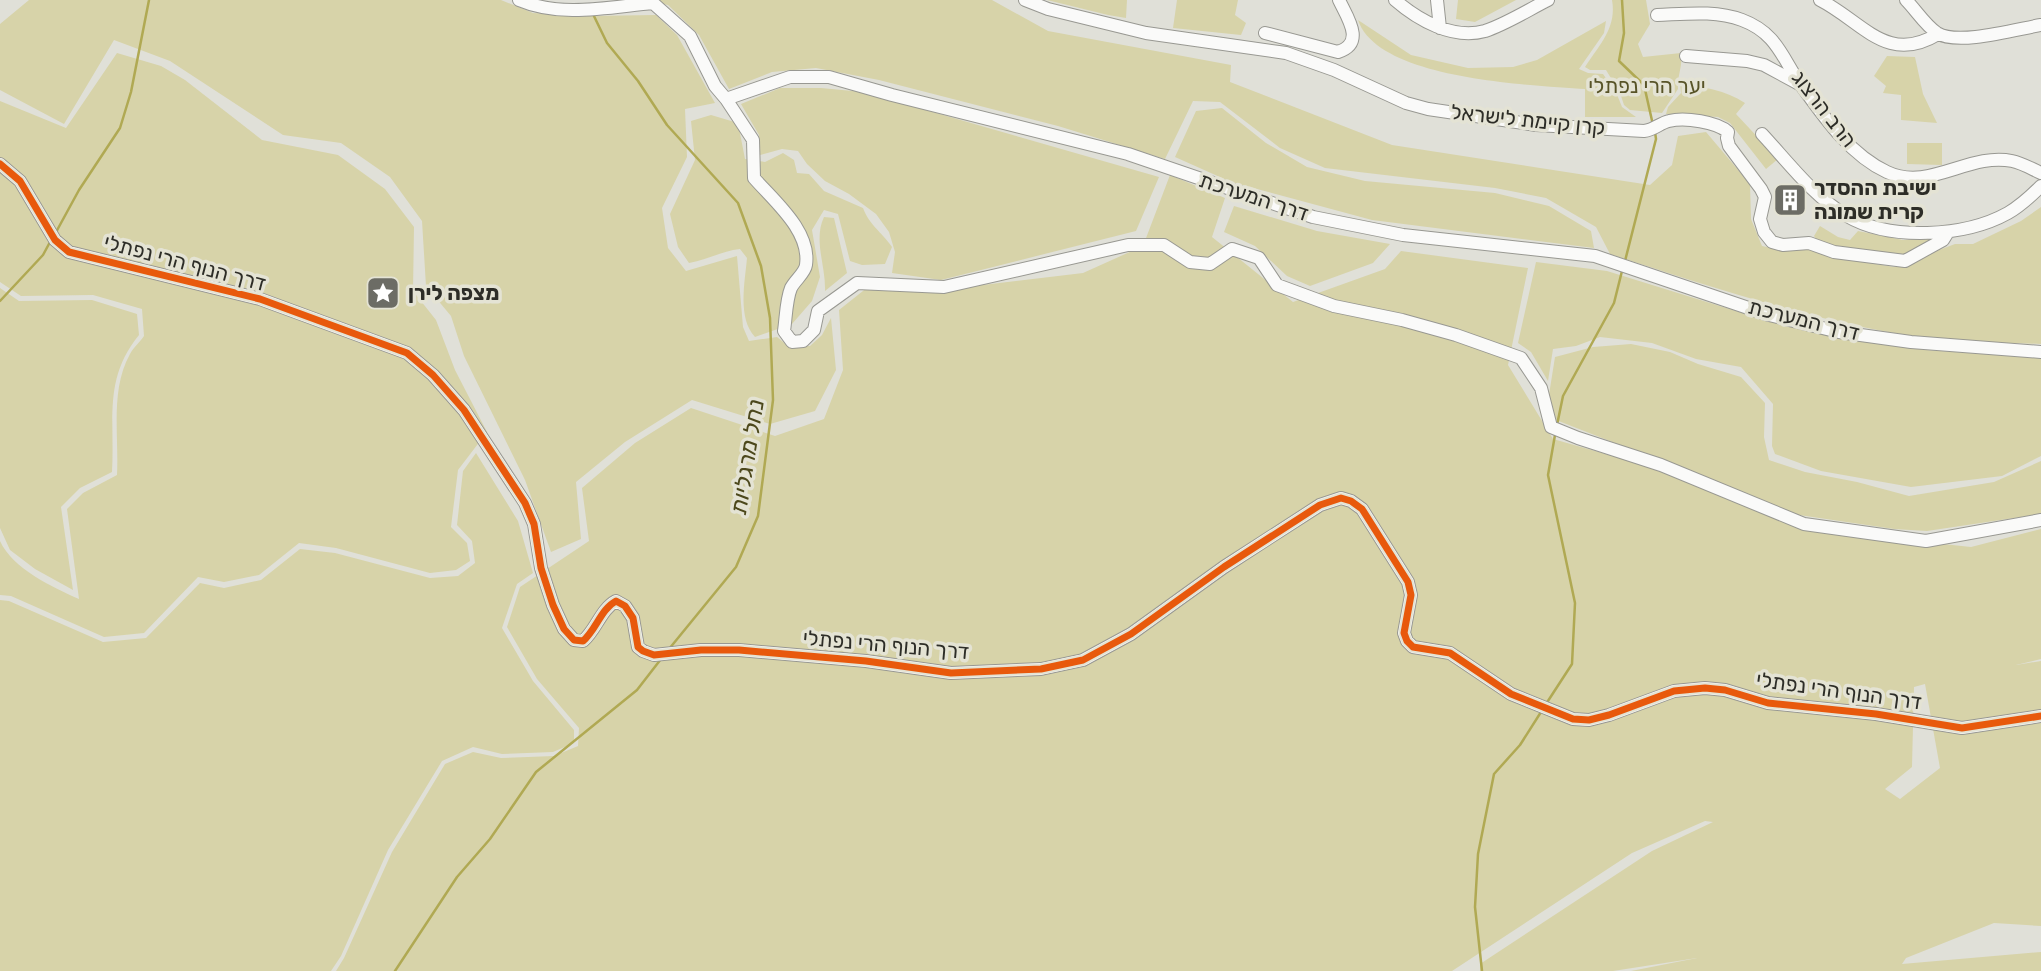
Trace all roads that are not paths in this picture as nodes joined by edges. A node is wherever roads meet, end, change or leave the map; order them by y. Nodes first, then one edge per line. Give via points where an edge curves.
1 (519, 0) edge
2 (1024, 0) edge
3 (1339, 0) edge
4 (1395, 0) edge
5 (1437, 0) edge
6 (1548, 0) edge
7 (1820, 0) edge
8 (1906, 0) edge
9 (1657, 15) dead end
10 (2041, 25) edge
11 (1440, 28) junction
12 (1265, 33) dead end
13 (1938, 34) junction
14 (1686, 57) dead end
15 (1801, 85) junction
16 (726, 99) junction
17 (1762, 134) dead end
18 (0, 164) edge
19 (2041, 173) edge
20 (2041, 186) edge
21 (1948, 232) junction
22 (2041, 352) edge
23 (2041, 520) edge
24 (2041, 716) edge

1 - 16 street via 538,8 583,10 653,3 690,36
2 - 21 street, קרן קיימת לישראל via 1146,33 1286,53 1428,109 1526,124 1644,131 1670,121 1721,126 1728,132 1729,146 1765,197 1760,219 1764,232 1772,242 1783,245 1809,243 1834,252 1905,261 1943,240
3 - 12 street via 1354,32 1345,50
4 - 11 street
5 - 11 street
6 - 11 street via 1486,30 1465,33
7 - 13 street via 1891,44 1920,44
8 - 13 street
9 - 15 street, הרב הרצוג via 1712,14 1759,28 1773,40
10 - 13 street via 1971,37
14 - 15 street via 1764,65
15 - 19 street, הרב הרצוג via 1848,144 1888,173 1923,178 1998,160
16 - 22 street, דרך המערכת via 790,77 829,77 1128,154 1313,217 1403,235 1595,256 1769,315 1839,332
16 - 23 street via 753,140 754,178 805,241 806,267 791,288 785,323 784,331 792,342 803,341 814,330 818,311 857,283 944,288 1128,245 1164,245 1190,262 1210,264 1232,249 1259,258 1277,285 1334,306 1456,335 1521,358 1541,388 1551,427 1661,465 1804,524 1926,541
17 - 21 street via 1814,190 1846,216 1888,230
18 - 24 street, דרך הנוף הרי נפתלי via 20,180 55,240 69,252 260,299 407,353 464,410 525,503 553,605 574,640 583,642 616,601 633,618 638,647 654,655 739,650 951,673 1041,670 1083,660 1131,634 1224,567 1320,505 1341,498 1362,509 1408,582 1411,595 1404,633 1413,647 1450,653 1511,694 1573,719 1609,716 1674,691 1705,688 1768,704 1962,728
20 - 21 street via 2008,213

